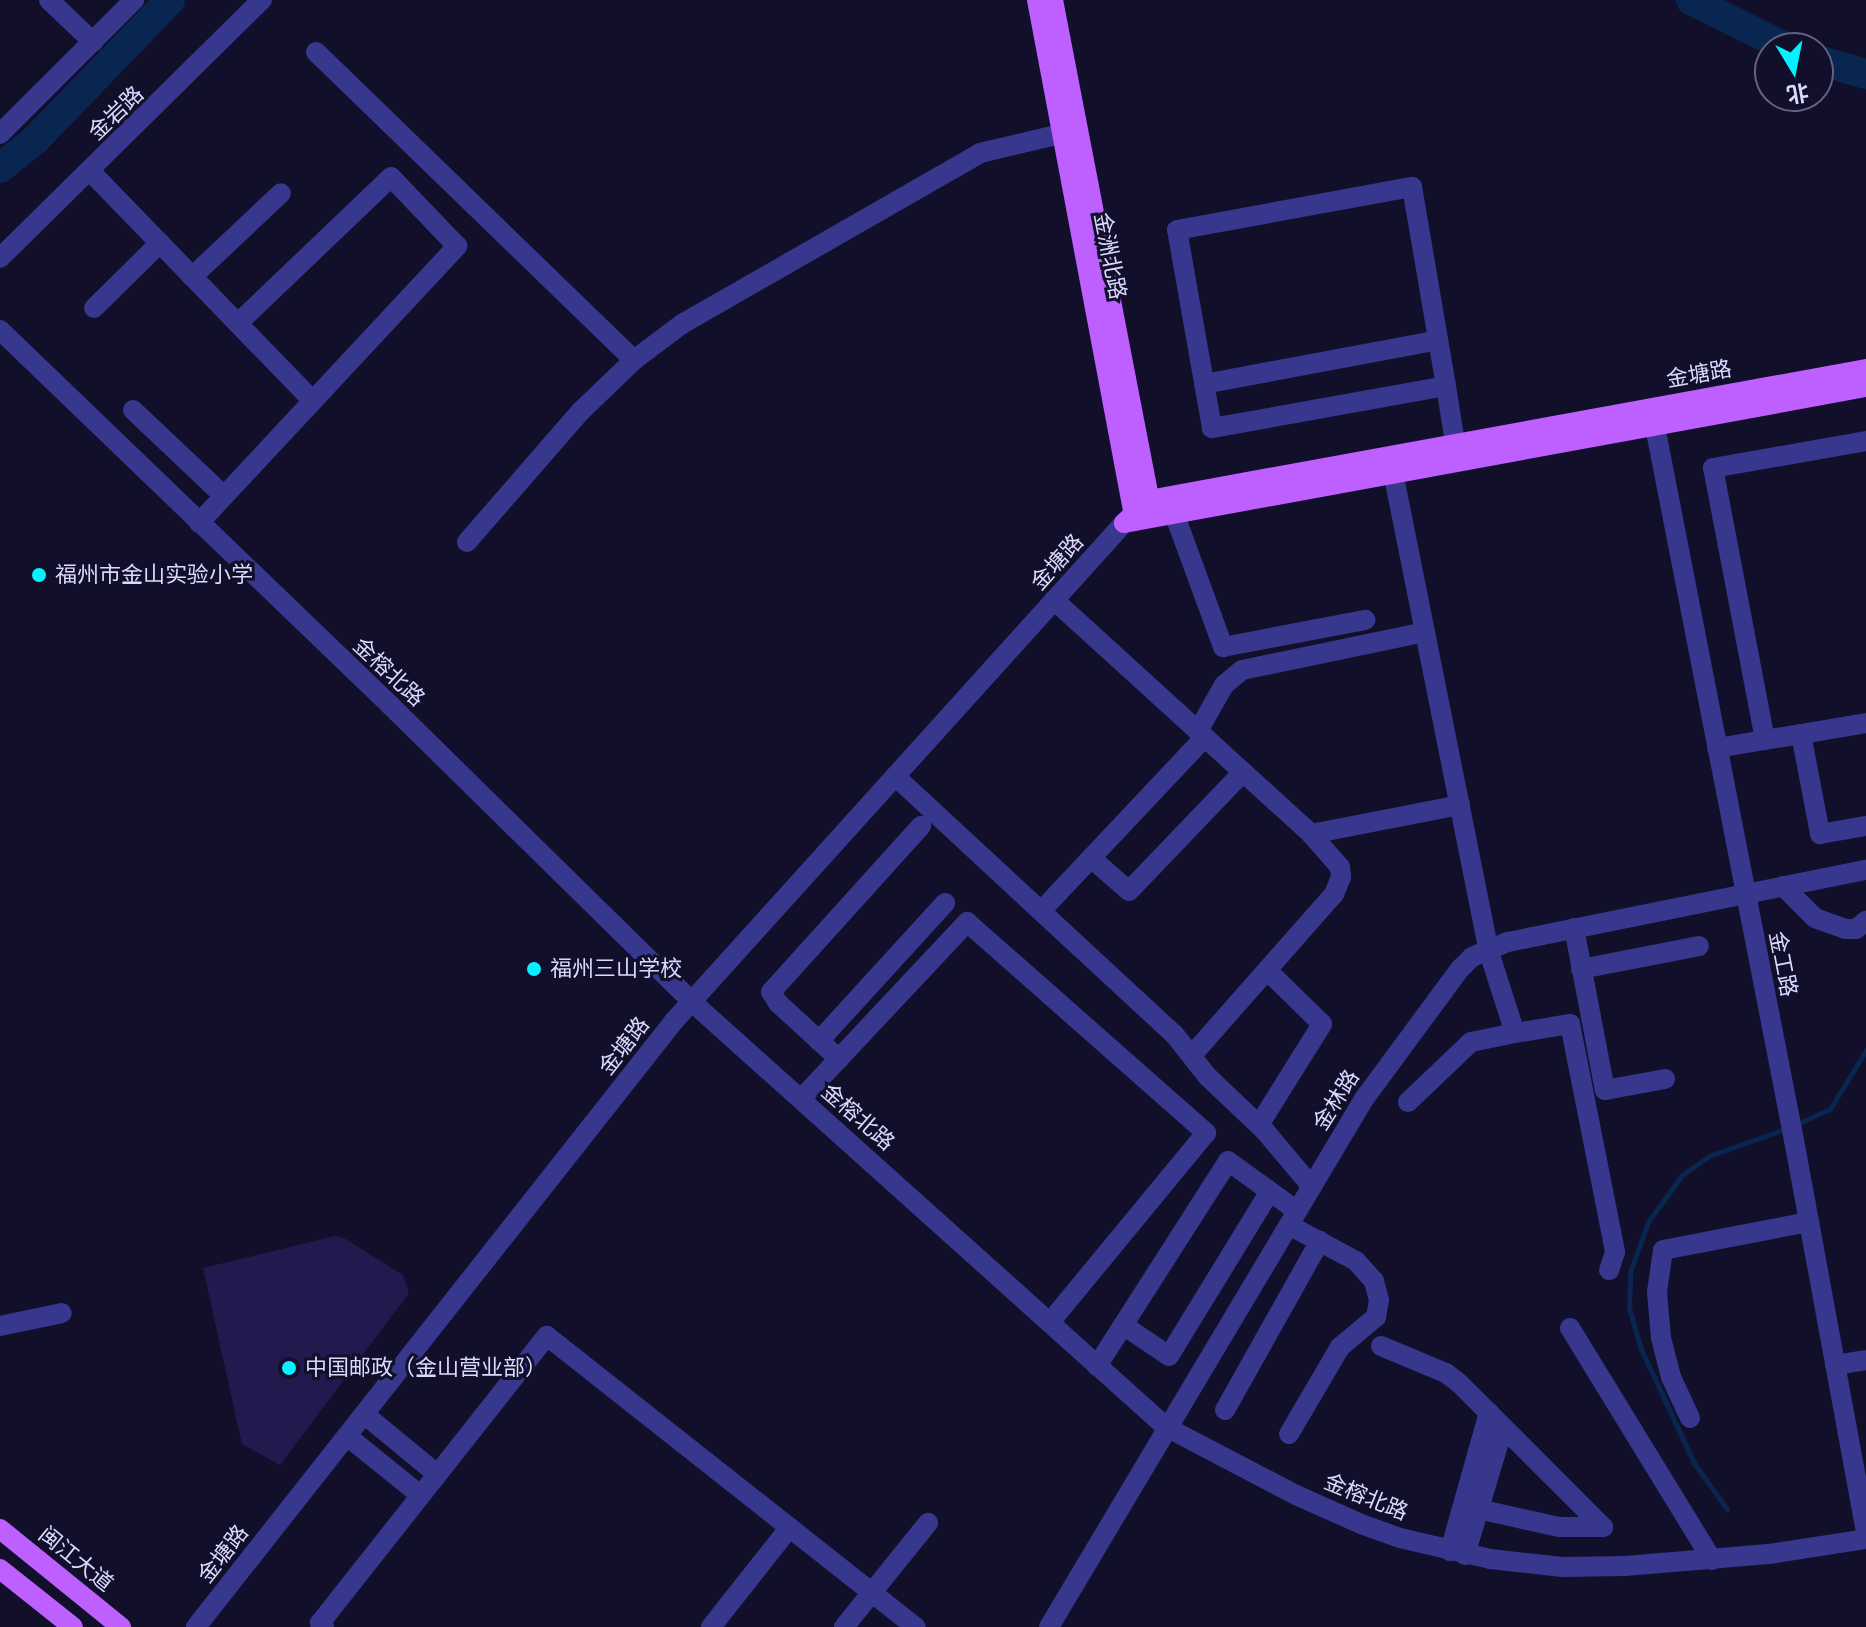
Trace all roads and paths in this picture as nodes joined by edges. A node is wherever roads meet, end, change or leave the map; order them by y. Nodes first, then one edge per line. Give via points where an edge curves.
1 (49, 0) edge
2 (134, 0) edge
3 (262, 0) edge
4 (1037, 0) edge
5 (1053, 0) edge
6 (93, 42) junction
7 (316, 52) dead end
8 (1070, 131) junction
9 (0, 134) edge
10 (90, 171) junction
11 (281, 193) dead end
12 (160, 243) junction
13 (0, 258) edge
14 (192, 277) junction
15 (94, 308) dead end
16 (238, 323) junction
17 (0, 330) edge
18 (1438, 340) junction
19 (634, 360) junction
20 (1866, 369) edge
21 (1204, 384) junction
22 (1446, 386) junction
23 (1866, 387) edge
24 (313, 401) junction
25 (133, 410) dead end
26 (1653, 416) junction
27 (1866, 441) edge
28 (1457, 452) junction
29 (1393, 472) junction
30 (224, 496) junction
31 (1174, 513) junction
32 (1139, 515) junction
33 (199, 523) junction
34 (467, 542) dead end
35 (1054, 600) junction
36 (1365, 620) dead end
37 (1425, 632) junction
38 (1866, 723) edge
39 (1202, 734) junction
40 (1801, 734) junction
41 (1765, 740) junction
42 (1717, 748) junction
43 (1243, 772) junction
44 (895, 776) junction
45 (1460, 805) junction
46 (921, 826) dead end
47 (1866, 826) edge
48 (1311, 834) junction
49 (1091, 858) junction
50 (1866, 870) edge
51 (1783, 886) junction
52 (1745, 894) junction
53 (945, 903) dead end
54 (1041, 911) junction
55 (1866, 921) edge
56 (1574, 928) junction
57 (1699, 946) dead end
58 (1488, 949) junction
59 (1581, 969) junction
60 (1267, 970) junction
61 (691, 1001) junction
62 (1515, 1033) junction
63 (819, 1041) junction
64 (1192, 1055) junction
65 (839, 1059) junction
66 (1665, 1079) dead end
67 (801, 1099) junction
68 (1408, 1102) dead end
69 (1259, 1125) junction
70 (1312, 1187) junction
71 (1270, 1191) junction
72 (1293, 1218) junction
73 (1809, 1222) junction
74 (1320, 1241) junction
75 (1609, 1270) dead end
76 (62, 1313) dead end
77 (1050, 1322) junction
78 (1123, 1325) junction
79 (0, 1326) edge
80 (1570, 1328) dead end
81 (1381, 1346) dead end
82 (1866, 1360) edge
83 (1835, 1365) junction
84 (1097, 1366) junction
85 (1225, 1410) dead end
86 (1489, 1412) junction
87 (364, 1414) junction
88 (1690, 1418) dead end
89 (1166, 1427) junction
90 (1503, 1428) junction
91 (1289, 1434) dead end
92 (347, 1436) junction
93 (437, 1474) junction
94 (420, 1495) junction
95 (1478, 1509) junction
96 (928, 1523) dead end
97 (790, 1527) junction
98 (0, 1529) edge
99 (1866, 1531) edge
100 (1866, 1539) edge
101 (1458, 1553) junction
102 (1712, 1560) junction
103 (0, 1569) edge
104 (873, 1590) junction
105 (73, 1627) edge
106 (121, 1627) edge
107 (196, 1627) edge
108 (324, 1627) edge
109 (711, 1627) edge
110 (844, 1627) edge
111 (916, 1627) edge
112 (1049, 1627) edge

1 - 6 street
2 - 6 street
3 - 10 street, 金岩路
4 - 8 main road, 金洲北路
5 - 8 main road, 金洲北路
6 - 9 street
7 - 19 street
8 - 19 street via 980,153 682,324
8 - 32 main road, 金洲北路
10 - 12 street
10 - 13 street, 金岩路
11 - 14 street
12 - 14 street
12 - 15 street
14 - 16 street
16 - 24 street
16 - 24 street via 391,177 457,246
17 - 33 street, 金榕北路
18 - 21 street
18 - 21 street via 1412,187 1192,227 1177,230
18 - 22 street
19 - 34 street via 581,411
20 - 26 main road, 金塘路
21 - 22 street via 1212,428
22 - 28 street
23 - 26 main road, 金塘路
24 - 30 street
25 - 30 street
26 - 28 main road, 金塘路
26 - 42 street, 金工路
27 - 41 street via 1713,468
28 - 29 main road, 金塘路
28 - 32 main road, 金塘路
29 - 31 main road, 金塘路
29 - 37 street
30 - 33 street
31 - 32 main road, 金塘路
31 - 36 street via 1223,647
32 - 35 street, 金塘路
33 - 61 street, 金榕北路
35 - 39 street
35 - 44 street, 金塘路
37 - 39 street via 1242,670 1224,685
37 - 45 street
38 - 40 street
39 - 43 street
39 - 49 street
40 - 41 street
40 - 47 street via 1820,834
41 - 42 street
42 - 52 street, 金工路
43 - 48 street
43 - 49 street via 1129,891
44 - 54 street
44 - 61 street, 金塘路
45 - 48 street
45 - 58 street
46 - 63 street via 771,992
48 - 60 street via 1340,867 1339,887
49 - 54 street
50 - 51 street, 金林路
51 - 52 street, 金林路
51 - 55 street via 1815,918 1845,929
52 - 56 street, 金林路
52 - 73 street, 金工路
53 - 63 street
54 - 64 street
56 - 58 street, 金林路
56 - 59 street
57 - 59 street
58 - 62 street
58 - 70 street, 金林路 via 1460,969 1399,1048
59 - 66 street via 1605,1090
60 - 64 street
60 - 69 street via 1322,1024
61 - 67 street, 金榕北路
61 - 87 street, 金塘路
62 - 68 street via 1471,1042
62 - 75 street via 1570,1024 1615,1252
63 - 65 street
64 - 69 street
65 - 67 street
65 - 77 street via 967,922 1206,1133
67 - 77 street, 金榕北路
69 - 70 street
70 - 72 street, 金林路
71 - 72 street
71 - 78 street via 1228,1161
71 - 78 street via 1169,1356
72 - 74 street
72 - 89 street, 金林路
73 - 83 street, 金工路
73 - 88 street via 1663,1250 1657,1292 1661,1338
74 - 85 street
74 - 91 street via 1368,1273 1377,1289 1378,1309 1372,1322 1340,1347
76 - 79 street
77 - 84 street, 金榕北路
78 - 84 street
80 - 102 street
81 - 86 street via 1446,1373
82 - 83 street
83 - 99 street, 金工路
84 - 89 street, 金榕北路
86 - 90 street
86 - 101 street
87 - 92 street, 金塘路
87 - 93 street
89 - 101 street, 金榕北路 via 1326,1509 1400,1538
89 - 112 street, 金林路
90 - 95 street
90 - 95 street via 1603,1527 1559,1527
92 - 94 street
92 - 107 street, 金塘路
93 - 94 street
93 - 97 street via 547,1336
94 - 108 street via 320,1623
95 - 101 street
96 - 104 street
97 - 104 street
97 - 109 street
98 - 106 main road, 闽江大道
100 - 102 street, 金榕北路
101 - 102 street, 金榕北路 via 1563,1567
103 - 105 main road
104 - 110 street
104 - 111 street

